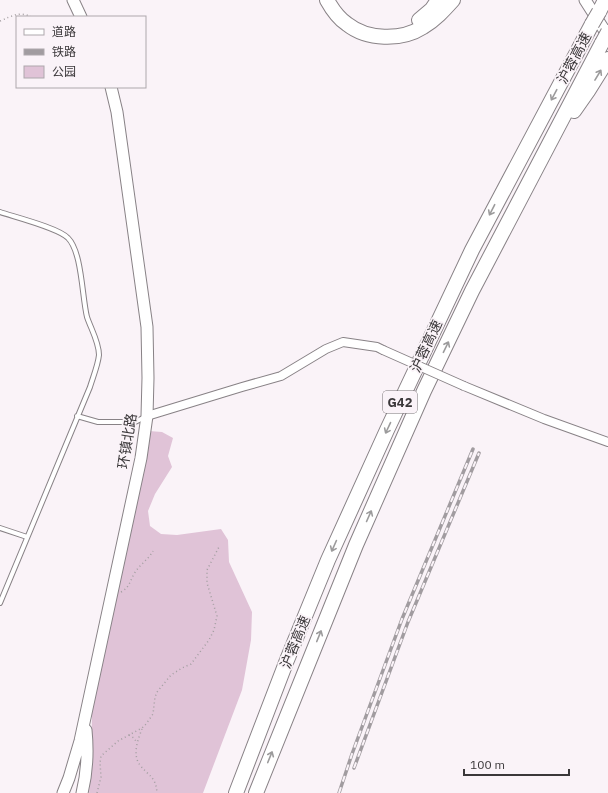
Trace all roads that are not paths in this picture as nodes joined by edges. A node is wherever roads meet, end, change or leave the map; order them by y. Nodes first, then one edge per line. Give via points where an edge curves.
1 (74, 0) edge
2 (327, 0) edge
3 (337, 0) edge
4 (438, 0) edge
5 (453, 0) edge
6 (585, 0) edge
7 (599, 12) edge
8 (81, 16) edge
9 (606, 37) edge
10 (608, 59) edge
11 (111, 88) edge
12 (544, 154) junction
13 (0, 212) edge
14 (77, 416) junction
15 (147, 416) junction
16 (608, 442) edge
17 (0, 528) edge
18 (27, 537) junction
19 (0, 603) edge
20 (85, 719) junction
21 (63, 793) edge
22 (82, 793) edge
23 (236, 793) edge
24 (256, 793) edge

1 - 8 street
2 - 5 highway via 347,24 366,34 382,37 405,34 422,28
3 - 4 highway via 352,17 369,26 383,29 418,20 432,9
6 - 9 street
7 -> 23 highway, 沪蓉高速 / G42 via 472,250 387,430 325,568
9 - 12 highway, 沪蓉高速 / G42
12 -> 10 highway
11 - 15 street, 环镇北路 via 118,112 147,327
24 -> 12 highway, 沪蓉高速 / G42 via 356,545 421,399 472,291
13 - 14 lane via 61,232 74,246 88,317 99,348 90,387
14 - 15 lane via 98,422 135,422
14 - 18 lane
15 - 16 street, bridge via 281,376 326,349 343,342 377,346 464,386
15 - 20 street, 环镇北路 via 141,458
17 - 18 lane
18 - 19 lane
20 - 21 street, 环镇北路
20 - 22 street via 87,741

